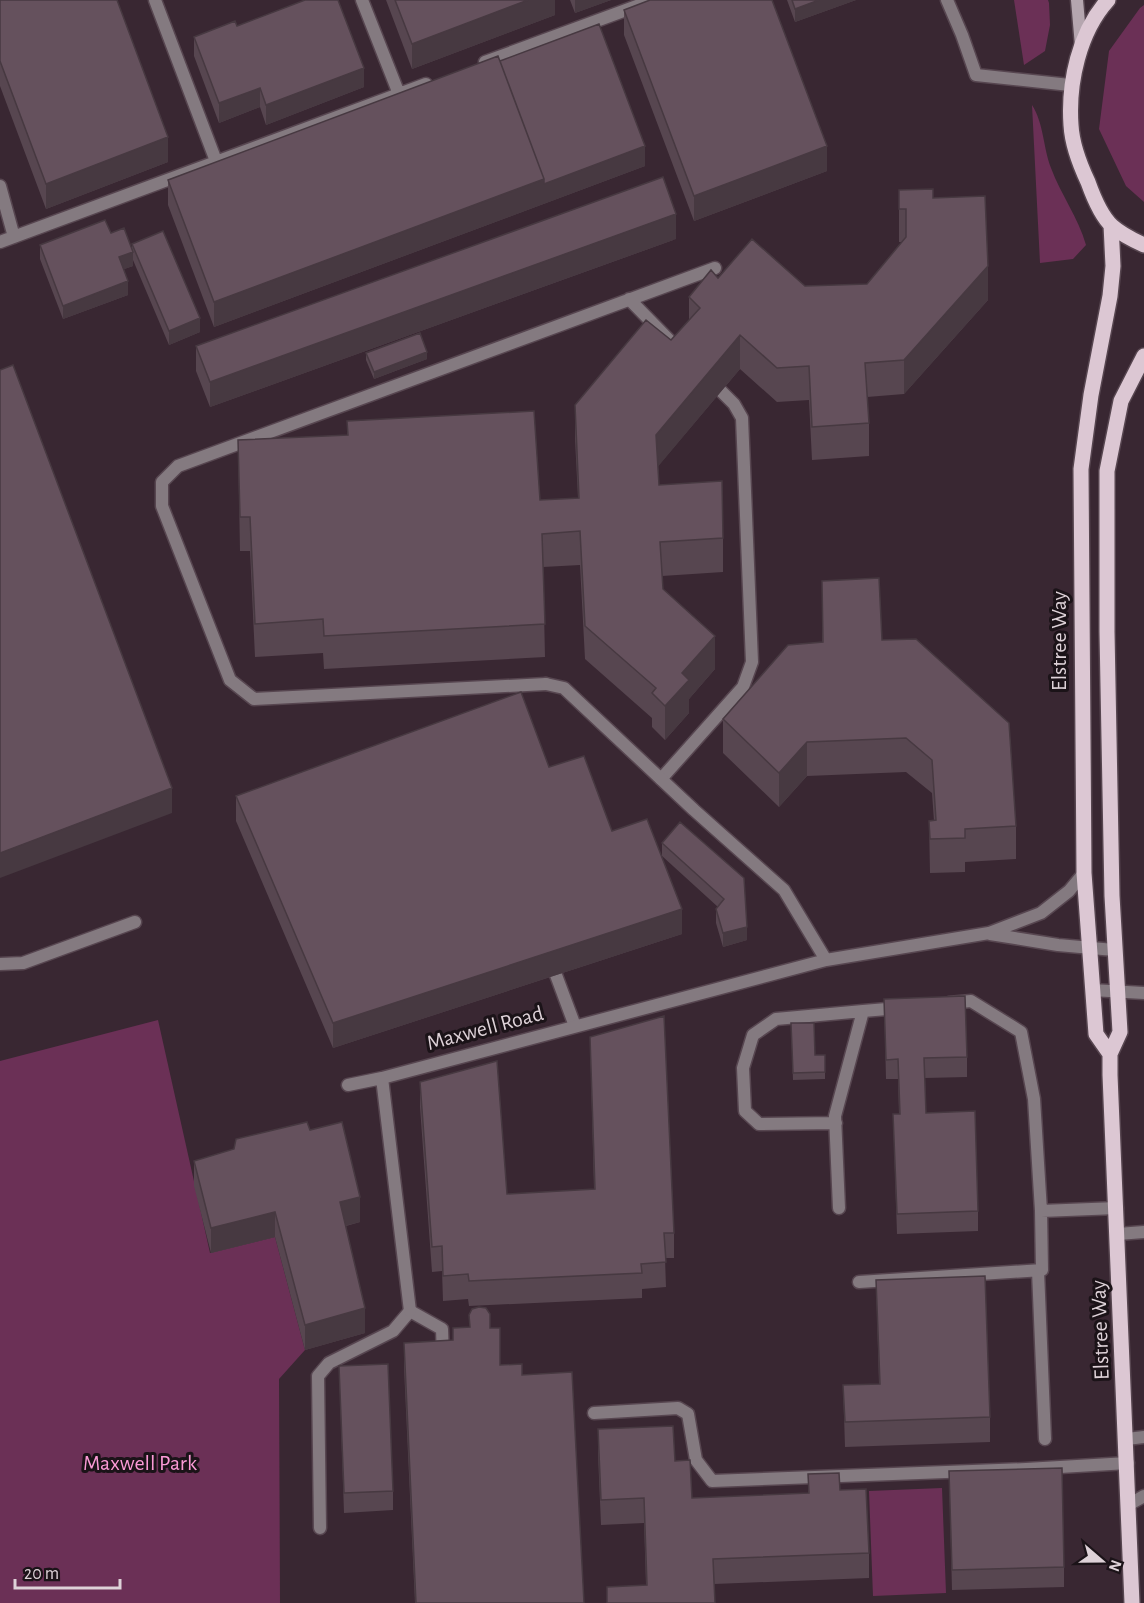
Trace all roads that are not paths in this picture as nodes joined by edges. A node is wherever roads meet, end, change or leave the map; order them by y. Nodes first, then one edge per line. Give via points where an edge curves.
1 (155, 0) edge
2 (362, 0) edge
3 (653, 0) edge
4 (947, 0) edge
5 (1077, 0) edge
6 (1108, 0) edge
7 (1082, 48) junction
8 (477, 65) edge
9 (432, 81) edge
10 (1071, 85) junction
11 (399, 93) junction
12 (216, 161) junction
13 (0, 186) edge
14 (1111, 225) junction
15 (14, 237) junction
16 (0, 242) edge
17 (1144, 245) edge
18 (716, 268) dead end
19 (629, 299) junction
20 (678, 349) edge
21 (1144, 356) edge
22 (721, 391) edge
23 (661, 779) junction
24 (1084, 873) junction
25 (135, 922) dead end
26 (989, 933) junction
27 (1088, 948) junction
28 (1114, 950) junction
29 (826, 960) junction
30 (0, 964) edge
31 (555, 975) edge
32 (1092, 990) junction
33 (1117, 991) junction
34 (1144, 993) edge
35 (939, 1004) edge
36 (906, 1007) edge
37 (863, 1011) junction
38 (575, 1026) junction
39 (1110, 1054) junction
40 (382, 1078) junction
41 (348, 1085) dead end
42 (836, 1123) junction
43 (839, 1208) dead end
44 (1117, 1208) junction
45 (1041, 1211) junction
46 (1144, 1232) edge
47 (1118, 1233) junction
48 (1038, 1271) junction
49 (859, 1282) dead end
50 (410, 1311) junction
51 (443, 1365) edge
52 (594, 1413) dead end
53 (1144, 1437) edge
54 (1045, 1439) dead end
55 (1127, 1439) junction
56 (1128, 1462) junction
57 (1144, 1496) edge
58 (1128, 1505) junction
59 (320, 1528) dead end
60 (1132, 1603) edge

1 - 12 street
2 - 11 street
3 - 8 street
4 - 10 street via 976,75
5 - 7 main road
6 - 7 main road
7 - 10 main road
9 - 11 street
10 - 14 main road via 1071,127 1081,165
11 - 12 street
12 - 15 street
13 - 15 street
14 - 17 main road
14 - 24 main road, Elstree Way via 1110,296 1081,469
15 - 16 street
18 - 19 street
19 - 20 street
19 - 23 street via 178,466 162,482 162,506 230,680 254,699 546,684 564,688
21 - 28 main road, Elstree Way via 1121,401 1107,471
22 - 23 street via 742,418 752,662 743,687
23 - 29 street via 784,890
24 - 26 street, Maxwell Road via 1041,913
24 - 27 main road, Elstree Way
25 - 30 street via 23,963
26 - 27 street, Maxwell Road
26 - 29 street, Maxwell Road
27 - 28 street, Maxwell Road
27 - 32 main road, Elstree Way
28 - 33 main road, Elstree Way
29 - 38 street, Maxwell Road via 612,1021
31 - 38 street
32 - 33 street
32 - 39 main road, Elstree Way via 1096,1034
33 - 34 street
33 - 39 main road, Elstree Way via 1120,1032
35 - 45 street via 971,1001 1021,1032 1034,1099
36 - 37 street
37 - 42 street
37 - 42 street via 776,1019 753,1035 744,1068 745,1111 759,1125
38 - 40 street, Maxwell Road
39 - 44 main road, Elstree Way
40 - 41 street, Maxwell Road
40 - 50 street
42 - 43 street
44 - 45 street
44 - 47 main road, Elstree Way
45 - 48 street via 1042,1270
46 - 47 street
47 - 55 main road, Elstree Way
48 - 49 street
48 - 54 street
50 - 51 street via 442,1329
50 - 59 street via 393,1331 329,1363 318,1376
52 - 56 street via 678,1408 688,1414 696,1460 712,1480
53 - 55 street
55 - 56 main road, Elstree Way
56 - 58 main road, Elstree Way
57 - 58 street
58 - 60 main road, Elstree Way

